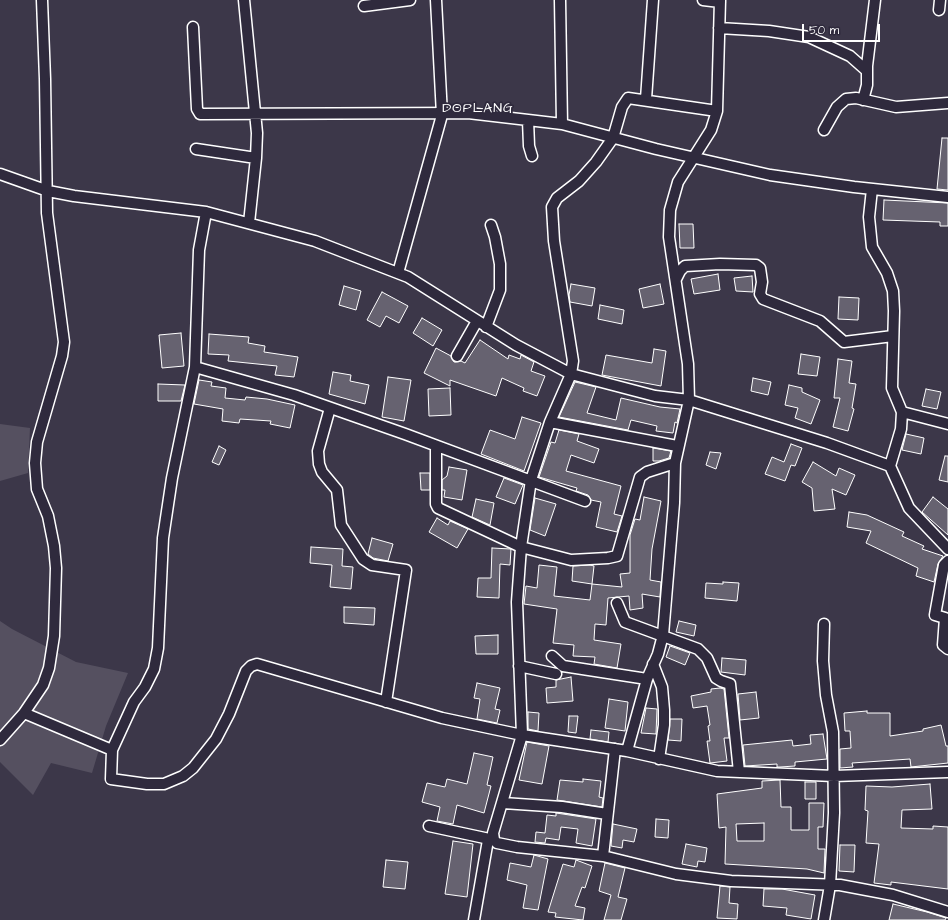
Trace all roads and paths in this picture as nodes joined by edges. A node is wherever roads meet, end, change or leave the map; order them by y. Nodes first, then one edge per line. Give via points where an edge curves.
1 (42, 0) edge
2 (244, 0) edge
3 (410, 0) edge
4 (436, 0) edge
5 (560, 0) edge
6 (653, 0) edge
7 (703, 0) edge
8 (875, 0) edge
9 (720, 1) edge
10 (364, 6) dead end
11 (193, 27) dead end
12 (719, 28) junction
13 (867, 71) junction
14 (646, 99) junction
15 (862, 100) junction
16 (948, 103) edge
17 (717, 111) junction
18 (255, 115) junction
19 (442, 115) junction
20 (528, 120) junction
21 (562, 124) junction
22 (824, 130) dead end
23 (613, 138) junction
24 (196, 150) dead end
25 (532, 156) dead end
26 (256, 158) junction
27 (694, 158) junction
28 (0, 174) edge
29 (872, 189) junction
30 (48, 191) junction
31 (948, 197) edge
32 (206, 212) junction
33 (249, 223) junction
34 (491, 225) dead end
35 (398, 273) junction
36 (676, 279) junction
37 (482, 324) junction
38 (893, 336) junction
39 (457, 356) dead end
40 (195, 367) junction
41 (571, 374) junction
42 (689, 400) junction
43 (330, 408) junction
44 (902, 412) junction
45 (550, 422) junction
46 (948, 424) edge
47 (436, 446) junction
48 (677, 446) junction
49 (675, 463) junction
50 (890, 466) junction
51 (531, 483) junction
52 (585, 501) dead end
53 (521, 547) junction
54 (948, 549) edge
55 (948, 561) edge
56 (617, 603) dead end
57 (824, 624) dead end
58 (663, 635) junction
59 (948, 649) edge
60 (653, 664) junction
61 (519, 666) junction
62 (647, 679) junction
63 (386, 702) junction
64 (24, 713) junction
65 (522, 735) junction
66 (0, 740) edge
67 (615, 749) junction
68 (112, 750) junction
69 (627, 751) junction
70 (659, 759) junction
71 (739, 772) junction
72 (948, 772) edge
73 (834, 776) junction
74 (502, 803) junction
75 (607, 814) junction
76 (429, 826) dead end
77 (491, 840) junction
78 (603, 856) junction
79 (830, 885) junction
80 (948, 912) edge
81 (474, 920) edge
82 (824, 920) edge

1 - 30 street
2 - 18 street
3 - 10 street
4 - 19 street
5 - 21 street
6 - 14 street
7 - 9 street
8 - 13 street
9 - 12 street
11 - 18 street via 198,112 202,115
12 - 13 street via 769,31 808,37 850,56
12 - 17 street
13 - 15 street via 866,89
14 - 17 street
14 - 23 street via 631,97 625,101
15 - 16 street via 896,107
15 - 22 street via 851,98 841,101
17 - 27 street via 712,130
18 - 19 street
18 - 26 street
19 - 20 street via 468,113
19 - 35 street
20 - 21 street
20 - 25 street
21 - 23 street
23 - 27 street
23 - 41 street via 596,162 579,181 557,198 552,207 554,241 573,361
24 - 26 street
26 - 33 street
27 - 29 street via 770,175
27 - 36 street via 678,182 670,210 669,238
28 - 30 street
29 - 31 street
29 - 38 street via 869,217 871,242 893,291
30 - 32 street
30 - 64 street via 49,234 64,342 37,442 35,463 38,489 48,516 54,546 54,636 49,668 43,685
32 - 33 street
32 - 40 street via 200,250
33 - 35 street via 315,240
34 - 37 street via 498,250 500,290
35 - 37 street via 417,282
36 - 38 street via 685,266 756,265 760,268 760,294 763,299 820,321 844,342
36 - 42 street via 688,364
37 - 39 street
37 - 41 street
38 - 44 street via 892,388
40 - 43 street
40 - 68 street via 172,478 163,538 158,648 154,669 134,702
41 - 42 street via 655,396
41 - 45 street
42 - 48 street
42 - 50 street
43 - 47 street
43 - 63 street via 318,451 319,464 322,472 337,490 341,524 363,559 372,565 406,570
44 - 46 street
44 - 50 street via 901,429
45 - 48 street
45 - 51 street
47 - 51 street
47 - 53 street via 438,508
48 - 49 street
49 - 53 street via 647,472 640,477 615,557 571,560
49 - 58 street
50 - 54 street via 908,508
51 - 52 street via 545,490
51 - 53 street
53 - 61 street via 517,602
55 - 59 street via 944,565 935,615 945,618 943,645
56 - 58 street via 625,622
57 - 73 street via 823,661 833,732
58 - 60 street
58 - 71 street via 698,649 708,658 716,678 730,684
60 - 62 street
60 - 70 street via 662,687 664,710
61 - 62 street via 553,673 552,656 563,666
61 - 65 street
62 - 69 street
63 - 65 street via 442,718
63 - 68 street via 257,664 246,671 216,739 192,768 178,780 153,784 111,779
64 - 66 street
64 - 68 street
65 - 67 street
65 - 74 street
67 - 69 street
67 - 75 street
69 - 70 street
70 - 71 street via 717,771
71 - 73 street
72 - 73 street
73 - 79 street
74 - 75 street via 562,807
74 - 77 street
75 - 78 street
76 - 77 street
77 - 78 street via 517,846
77 - 81 street
78 - 79 street via 676,874 731,881
79 - 80 street via 893,895
79 - 82 street

